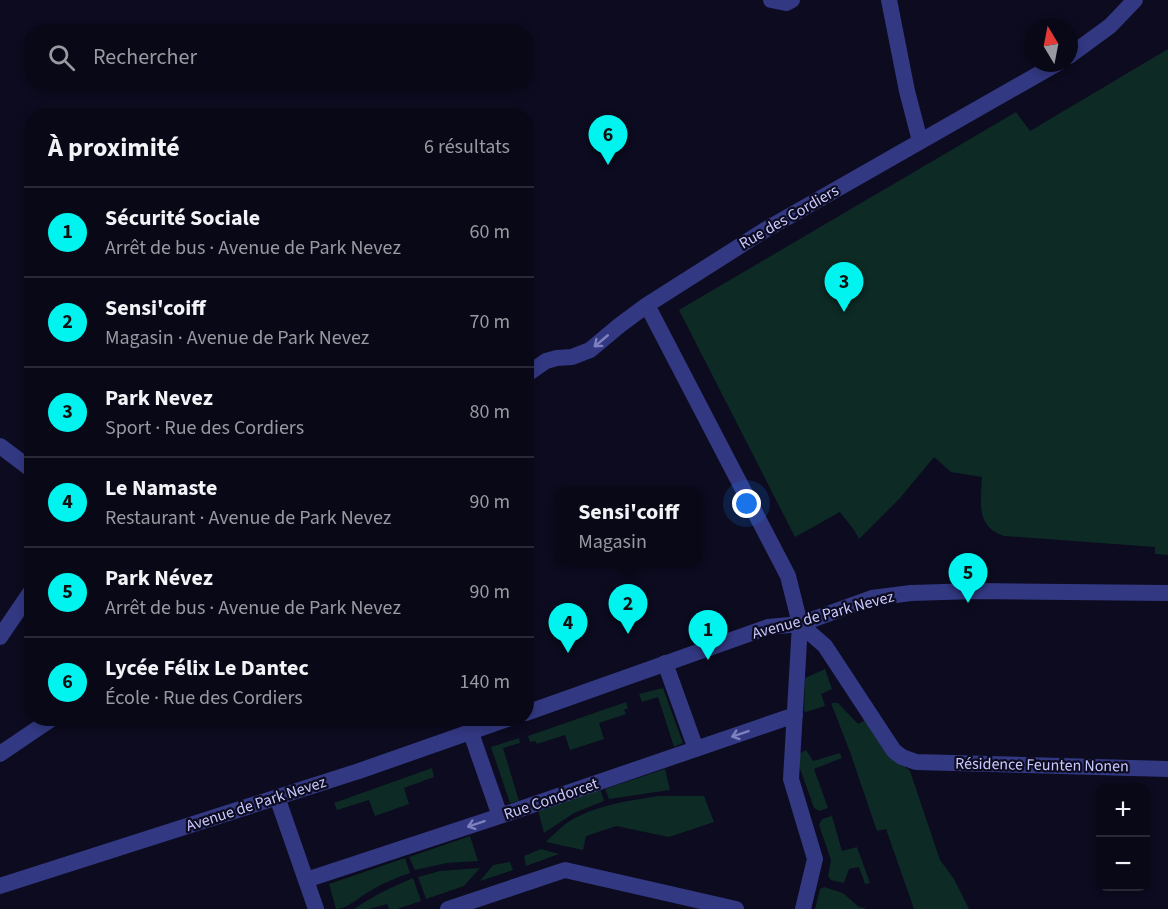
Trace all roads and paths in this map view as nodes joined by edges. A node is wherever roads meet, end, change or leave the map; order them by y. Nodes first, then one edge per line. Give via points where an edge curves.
1 (771, 0) edge
2 (792, 0) edge
3 (889, 0) edge
4 (1136, 0) edge
5 (1078, 49) edge
6 (1043, 72) edge
7 (920, 141) junction
8 (647, 305) junction
9 (534, 369) edge
10 (0, 446) edge
11 (24, 464) edge
12 (1168, 593) edge
13 (24, 602) edge
14 (800, 624) junction
15 (0, 637) edge
16 (665, 663) junction
17 (534, 710) edge
18 (795, 715) junction
19 (41, 726) edge
20 (488, 726) edge
21 (471, 732) junction
22 (696, 749) junction
23 (0, 754) edge
24 (1168, 769) edge
25 (277, 797) junction
26 (500, 816) junction
27 (306, 880) junction
28 (0, 886) edge
29 (316, 909) edge
30 (448, 909) edge
31 (736, 909) edge
32 (802, 909) edge

1 - 2 street
3 - 7 street
4 - 5 street
6 - 7 street, Rue des Cordiers
7 - 8 street, Rue des Cordiers via 765,230
8 -> 9 street, Rue des Cordiers via 590,350 546,361
8 - 14 street via 788,576
10 - 11 street
12 - 14 street, Avenue de Park Nevez via 911,592 872,598
13 - 15 street
14 - 16 street, Avenue de Park Nevez via 768,627
14 - 18 street
14 - 24 street, Résidence Feunten Nonen via 825,646 894,751 902,757 916,762
16 - 17 street, Avenue de Park Nevez
16 - 22 street
18 -> 22 street, Rue Condorcet
18 - 32 street via 791,779 815,859
19 - 23 street
20 - 21 street, Avenue de Park Nevez
21 - 25 street, Avenue de Park Nevez
21 - 26 street
22 - 26 street, Rue Condorcet
25 - 27 street
25 - 28 street, Avenue de Park Nevez
26 -> 27 street, Rue Condorcet
27 - 29 street
30 - 31 street via 565,870

